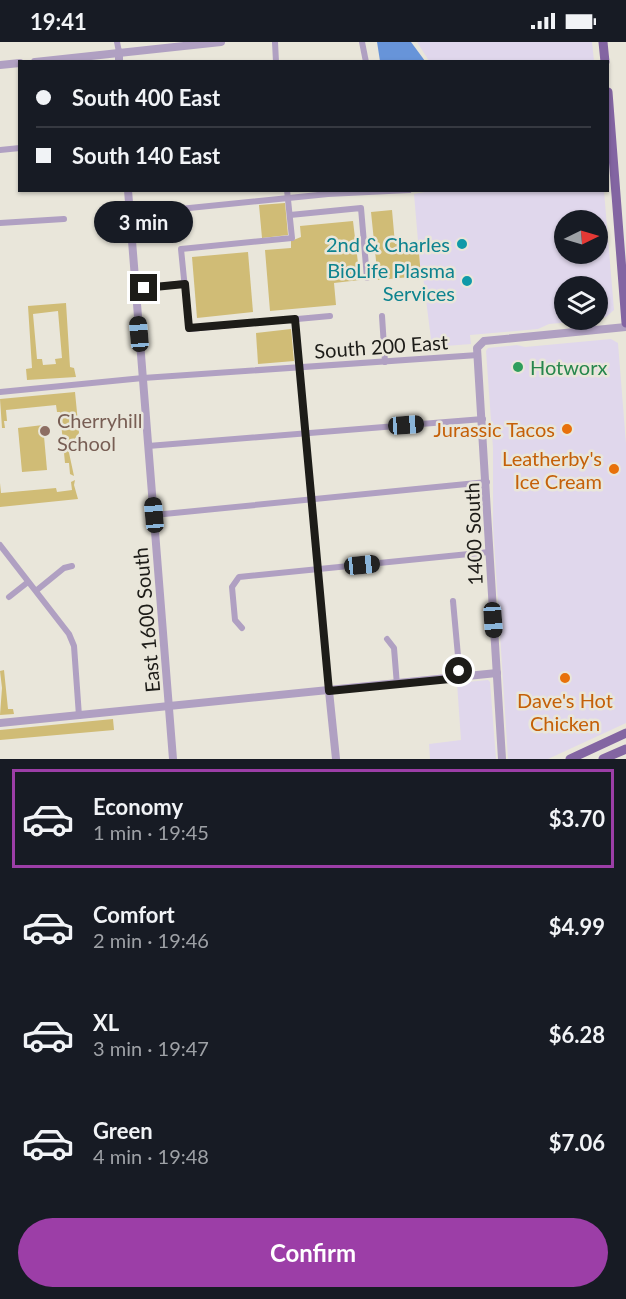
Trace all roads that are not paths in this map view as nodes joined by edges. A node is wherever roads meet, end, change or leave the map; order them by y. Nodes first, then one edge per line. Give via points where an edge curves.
1 (117, 42) edge
2 (221, 42) edge
3 (275, 42) edge
4 (362, 42) edge
5 (603, 42) edge
6 (118, 52) junction
7 (52, 60) edge
8 (119, 60) edge
9 (276, 60) edge
10 (366, 60) edge
11 (605, 60) edge
12 (18, 63) edge
13 (0, 65) edge
14 (609, 106) edge
15 (18, 148) edge
16 (0, 150) edge
17 (128, 192) edge
18 (348, 192) edge
19 (288, 194) edge
20 (130, 214) junction
21 (290, 214) junction
22 (64, 219) dead end
23 (0, 224) edge
24 (367, 278) dead end
25 (185, 284) junction
26 (136, 289) junction
27 (330, 316) dead end
28 (382, 316) dead end
29 (295, 319) junction
30 (626, 325) edge
31 (478, 355) junction
32 (386, 362) junction
33 (299, 368) junction
34 (143, 378) junction
35 (0, 392) edge
36 (483, 419) junction
37 (306, 433) junction
38 (148, 446) junction
39 (487, 482) junction
40 (311, 500) junction
41 (154, 515) junction
42 (0, 545) edge
43 (489, 552) junction
44 (72, 566) dead end
45 (317, 569) junction
46 (28, 582) junction
47 (37, 590) junction
48 (9, 597) dead end
49 (453, 601) dead end
50 (242, 628) dead end
51 (387, 639) dead end
52 (497, 673) junction
53 (460, 678) junction
54 (397, 685) junction
55 (329, 691) junction
56 (169, 707) junction
57 (79, 716) junction
58 (0, 723) edge
59 (626, 734) edge
60 (626, 749) edge
61 (173, 759) edge
62 (336, 759) edge
63 (502, 759) edge
64 (570, 759) edge
65 (603, 759) edge

1 - 6 street
2 - 6 street
3 - 9 street
4 - 10 street
5 - 11 main road
6 - 7 street
6 - 8 street
12 - 13 street
14 - 30 main road
15 - 16 street
17 - 20 street, East 1600 South
18 - 19 street
19 - 20 street
19 - 21 street
20 - 26 street, East 1600 South
21 - 24 street via 361,208
21 - 25 street via 292,238 181,249
22 - 23 street
25 - 26 street
25 - 29 street via 189,328
26 - 34 street, East 1600 South
27 - 29 street
28 - 32 street
29 - 33 street
30 - 31 street, 1400 South via 479,344
31 - 32 street, South 200 East
31 - 36 street, 1400 South
32 - 33 street, South 200 East
33 - 34 street, South 200 East
33 - 37 street
34 - 35 street, South 200 East
34 - 38 street, East 1600 South
36 - 37 street
36 - 39 street, 1400 South
37 - 38 street
37 - 40 street
38 - 41 street, East 1600 South
39 - 40 street
39 - 43 street, 1400 South
40 - 41 street
40 - 45 street
41 - 56 street, East 1600 South
42 - 46 street
43 - 45 street
43 - 52 street, 1400 South
44 - 47 street
45 - 50 street via 235,580 235,620
45 - 55 street
46 - 47 street
46 - 48 street
47 - 57 street via 75,646
49 - 53 street
51 - 54 street via 394,648
52 - 53 street
52 - 63 street, 1400 South
53 - 54 street
54 - 55 street
55 - 56 street
55 - 62 street
56 - 57 street
56 - 61 street, East 1600 South
57 - 58 street
59 - 64 main road
60 - 65 main road

